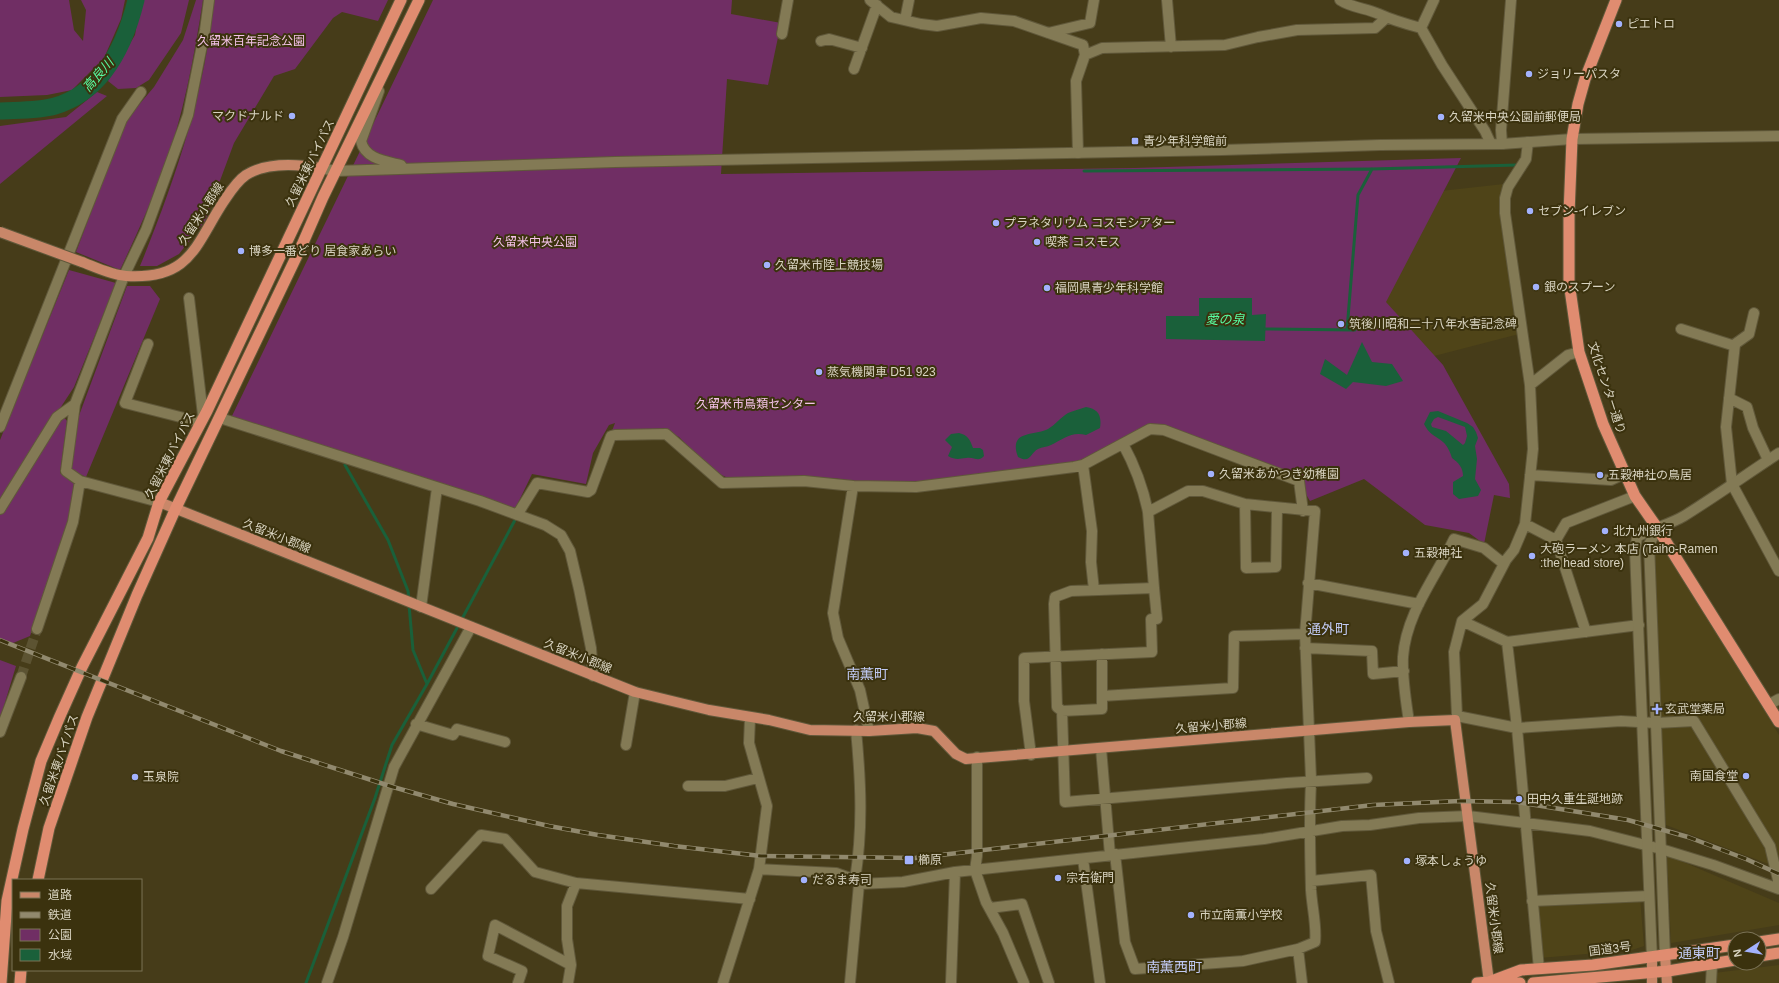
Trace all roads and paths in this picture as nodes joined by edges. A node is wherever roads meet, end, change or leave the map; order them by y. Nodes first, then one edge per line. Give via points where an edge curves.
1 (209, 0) edge
2 (401, 0) edge
3 (419, 0) edge
4 (788, 0) edge
5 (909, 0) edge
6 (1094, 0) edge
7 (1166, 0) edge
8 (1340, 0) edge
9 (1434, 0) edge
10 (1511, 0) edge
11 (1616, 0) edge
12 (874, 3) edge
13 (1355, 4) edge
14 (1386, 18) junction
15 (905, 20) junction
16 (1421, 28) junction
17 (1048, 33) junction
18 (782, 34) dead end
19 (821, 41) dead end
20 (1171, 47) junction
21 (862, 48) junction
22 (1085, 55) junction
23 (854, 69) dead end
24 (386, 70) junction
25 (141, 92) dead end
26 (1779, 136) edge
27 (1572, 140) junction
28 (1528, 142) junction
29 (1491, 144) junction
30 (1502, 144) junction
31 (1078, 153) junction
32 (320, 168) junction
33 (411, 168) junction
34 (336, 170) junction
35 (0, 232) edge
36 (124, 276) junction
37 (189, 298) dead end
38 (1754, 313) dead end
39 (1681, 329) dead end
40 (148, 344) dead end
41 (1735, 346) junction
42 (1579, 352) junction
43 (1530, 385) junction
44 (1729, 398) junction
45 (75, 404) junction
46 (220, 418) junction
47 (200, 422) junction
48 (0, 427) edge
49 (194, 435) junction
50 (1123, 444) junction
51 (1779, 453) edge
52 (1768, 460) junction
53 (1083, 464) junction
54 (1624, 474) junction
55 (1530, 475) junction
56 (80, 482) junction
57 (1732, 484) junction
58 (853, 486) junction
59 (437, 488) junction
60 (1635, 496) junction
61 (159, 502) junction
62 (1245, 504) junction
63 (1276, 508) junction
64 (0, 509) edge
65 (175, 510) junction
66 (1303, 511) junction
67 (1148, 512) junction
68 (517, 515) junction
69 (1525, 524) junction
70 (1658, 529) junction
71 (1556, 540) junction
72 (1504, 564) junction
73 (1779, 571) edge
74 (1308, 583) junction
75 (1154, 588) junction
76 (1094, 590) junction
77 (1418, 604) junction
78 (421, 607) junction
79 (1462, 621) junction
80 (1639, 625) junction
81 (471, 627) junction
82 (37, 629) tunnel mouth
83 (1586, 632) junction
84 (1305, 634) junction
85 (1507, 642) junction
86 (1305, 648) junction
87 (1102, 654) junction
88 (1056, 657) junction
89 (1404, 671) junction
90 (593, 676) junction
91 (21, 677) tunnel mouth
92 (635, 692) junction
93 (1102, 696) junction
94 (1779, 699) edge
95 (1768, 705) junction
96 (1062, 711) junction
97 (750, 718) junction
98 (1456, 718) junction
99 (1409, 722) junction
100 (1642, 722) junction
101 (1779, 722) edge
102 (1656, 723) junction
103 (416, 724) junction
104 (1517, 728) junction
105 (856, 730) junction
106 (869, 731) junction
107 (1308, 731) junction
108 (0, 732) edge
109 (505, 742) dead end
110 (626, 745) dead end
111 (1101, 748) junction
112 (1065, 751) junction
113 (1031, 754) junction
114 (977, 757) junction
115 (758, 778) junction
116 (1367, 778) dead end
117 (1311, 783) junction
118 (688, 786) dead end
119 (1104, 800) junction
120 (1468, 816) junction
121 (1526, 823) junction
122 (1309, 833) junction
123 (1647, 846) junction
124 (1661, 849) junction
125 (1113, 855) junction
126 (1083, 859) junction
127 (759, 869) junction
128 (975, 870) junction
129 (955, 872) junction
130 (38, 879) edge
131 (1311, 881) junction
132 (857, 882) junction
133 (576, 883) junction
134 (1779, 884) edge
135 (431, 889) dead end
136 (1779, 889) edge
137 (1649, 896) junction
138 (750, 899) junction
139 (1532, 901) junction
140 (990, 908) junction
141 (1779, 939) edge
142 (1767, 941) edge
143 (1727, 946) edge
144 (1298, 949) junction
145 (1779, 953) edge
146 (1767, 955) edge
147 (1665, 956) junction
148 (1652, 958) junction
149 (1727, 961) edge
150 (1712, 964) junction
151 (571, 965) junction
152 (1539, 969) junction
153 (21, 971) edge
154 (1668, 971) junction
155 (1653, 978) edge
156 (1489, 982) edge
157 (1, 983) edge
158 (20, 983) edge
159 (327, 983) edge
160 (518, 983) edge
161 (568, 983) edge
162 (723, 983) edge
163 (850, 983) edge
164 (951, 983) edge
165 (1024, 983) edge
166 (1049, 983) edge
167 (1100, 983) edge
168 (1302, 983) edge
169 (1389, 983) edge
170 (1477, 983) edge
171 (1520, 983) edge
172 (1533, 983) edge
173 (1547, 983) edge
174 (1667, 983) edge
175 (1711, 983) edge

1 - 36 street via 188,114 146,230
2 - 32 highway, 久留米東バイパス
3 - 24 highway, 久留米東バイパス
4 - 18 street
5 - 15 street
6 - 17 street via 1090,23
7 - 20 street
8 - 13 street
9 - 16 street
10 - 30 street
11 - 27 highway, 文化センター通り via 1585,79
12 - 15 street via 891,17
12 - 21 street
13 - 14 street
14 - 16 street
14 - 20 street via 1375,28 1297,30 1225,45
15 - 17 street via 937,26 981,18 1014,21
16 - 29 street
17 - 22 street via 1083,44
19 - 21 street via 829,39
20 - 22 street via 1102,48
21 - 23 street
22 - 31 street via 1076,81
24 - 33 street via 361,141 363,149 373,157
24 - 34 highway, 久留米東バイパス
25 - 48 street via 122,119 60,281
26 - 27 street
27 - 28 street
27 - 42 highway, 文化センター通り via 1569,282
28 - 30 street
28 - 43 street via 1526,159 1508,187 1505,213
29 - 30 street
29 - 31 street
31 - 33 street
32 - 34 street
32 - 36 main road, 久留米小郡線 via 283,165 262,168 246,176 232,189 201,241 178,267 162,273
32 - 49 highway, 久留米東バイパス
33 - 34 street
34 - 46 highway, 久留米東バイパス
35 - 36 main road, 久留米小郡線, bridge
36 - 45 street
37 - 47 street via 203,415
38 - 41 street via 1750,334
39 - 41 street
40 - 47 street via 125,403
41 - 44 street
42 - 43 street via 1568,355
42 - 54 highway, 文化センター通り via 1603,424
43 - 55 street via 1533,449
44 - 52 street via 1746,407 1752,428
44 - 57 street via 1726,427
45 - 56 street via 66,471
45 - 64 street via 57,417
46 - 59 street
46 - 65 highway, 久留米東バイパス
47 - 49 street
49 - 61 highway, 久留米東バイパス
50 - 53 street
50 - 66 street via 1150,430 1164,430 1298,481
50 - 67 street via 1144,491
51 - 52 street
52 - 57 street
53 - 58 street via 916,487
53 - 76 street via 1092,531 1091,562
54 - 55 street via 1611,480
54 - 60 highway, 文化センター通り
55 - 69 street
56 - 61 street
56 - 82 street via 73,522
57 - 70 street via 1683,517
57 - 73 street
58 - 68 street via 804,482 722,483 666,434 615,435 611,436 591,490 588,492 537,483
58 - 106 street via 833,614 838,638 862,696
59 - 68 street
59 - 78 street
60 - 70 highway, 文化センター通り
60 - 71 street via 1566,523
61 - 65 main road, 久留米小郡線
61 - 157 highway, 久留米東バイパス via 148,538 82,667 42,761 22,829 7,901
62 - 63 street
62 - 63 street via 1246,568 1276,568
62 - 67 street via 1202,491 1188,491
63 - 66 street
65 - 78 main road, 久留米小郡線
65 - 130 highway, 久留米東バイパス via 87,717 49,828
66 - 74 street via 1315,511
67 - 75 street
68 - 90 street via 545,525 561,535 570,551 586,622
69 - 71 street
69 - 72 street via 1514,550
70 - 80 street via 1647,531 1637,537 1635,551
70 - 95 highway, 文化センター通り
70 - 102 street via 1649,544
71 - 83 street
72 - 77 street via 1484,548 1454,539
72 - 79 street via 1483,604
74 - 77 street
74 - 84 street
75 - 76 street
75 - 87 street via 1157,619 1151,619 1152,652
76 - 88 street via 1071,591 1055,597
77 - 89 street via 1408,627 1403,657
78 - 81 main road, 久留米小郡線
79 - 85 street
79 - 98 street via 1454,652
80 - 83 street
80 - 100 street
81 - 90 main road, 久留米小郡線
81 - 103 street
83 - 85 street
84 - 86 street
84 - 93 street via 1234,636 1233,688
85 - 104 street
86 - 89 street via 1372,651 1373,674
86 - 107 street
87 - 88 street
87 - 93 street
88 - 96 street via 1058,707
88 - 113 street via 1024,658 1024,701
89 - 99 street
90 - 92 main road, 久留米小郡線
91 - 108 street
92 - 97 main road, 久留米小郡線
92 - 110 street
93 - 96 street via 1102,709
94 - 95 street
95 - 101 highway, 文化センター通り
96 - 112 street
97 - 105 main road, 久留米小郡線 via 810,730
97 - 115 street via 749,743
98 - 99 main road, 久留米小郡線
98 - 104 street
98 - 120 main road, 久留米小郡線
99 - 107 main road, 久留米小郡線
100 - 102 street
100 - 104 street via 1587,722
100 - 123 street
102 - 124 street
102 - 134 street via 1694,721 1770,846
103 - 109 street via 453,735 457,729
103 - 159 street via 394,767
104 - 121 street
105 - 106 main road, 久留米小郡線
105 - 132 street via 861,787 861,839
106 - 114 main road, 久留米小郡線 via 918,728 934,731 956,754 966,759
107 - 111 main road, 久留米小郡線
107 - 117 street
111 - 112 main road, 久留米小郡線
111 - 119 street
112 - 113 main road, 久留米小郡線
112 - 119 street via 1065,802
113 - 114 main road, 久留米小郡線
114 - 128 street
115 - 118 street via 725,786
115 - 127 street via 767,806
116 - 117 street
117 - 119 street
117 - 122 street
119 - 125 street
120 - 121 street
120 - 122 street via 1342,826
120 - 156 main road, 久留米小郡線
121 - 123 street via 1590,831
121 - 139 street
122 - 125 street
122 - 131 street
123 - 124 street
123 - 137 street
124 - 136 street
124 - 147 street
125 - 126 street
125 - 144 street via 1125,942 1135,969 1243,961
126 - 128 street
126 - 167 street
127 - 132 street via 836,873
127 - 138 street
128 - 129 street
128 - 140 street
129 - 132 street via 903,882
129 - 164 street
131 - 144 street via 1315,942
131 - 169 street via 1371,875 1376,931
132 - 163 street
133 - 135 street via 535,872 505,839 481,835
133 - 138 street
133 - 151 street via 568,906 567,939
137 - 139 street
137 - 148 street
138 - 162 street
139 - 152 street
140 - 165 street
140 - 166 street via 1022,904
141 - 142 highway
143 - 147 highway, 国道3号
144 - 168 street
145 - 146 highway
147 - 148 highway, 国道3号
147 - 154 main road
148 - 152 highway, 国道3号
148 - 155 main road
149 - 150 highway
150 - 154 highway
150 - 175 street
151 - 160 street via 495,925 488,956 522,971
151 - 161 street
152 - 156 highway, 国道3号 via 1521,970
153 - 158 highway
154 - 155 highway
154 - 174 main road
155 - 173 highway
156 - 170 highway, 国道3号
156 - 171 highway, 国道3号
172 - 173 highway

